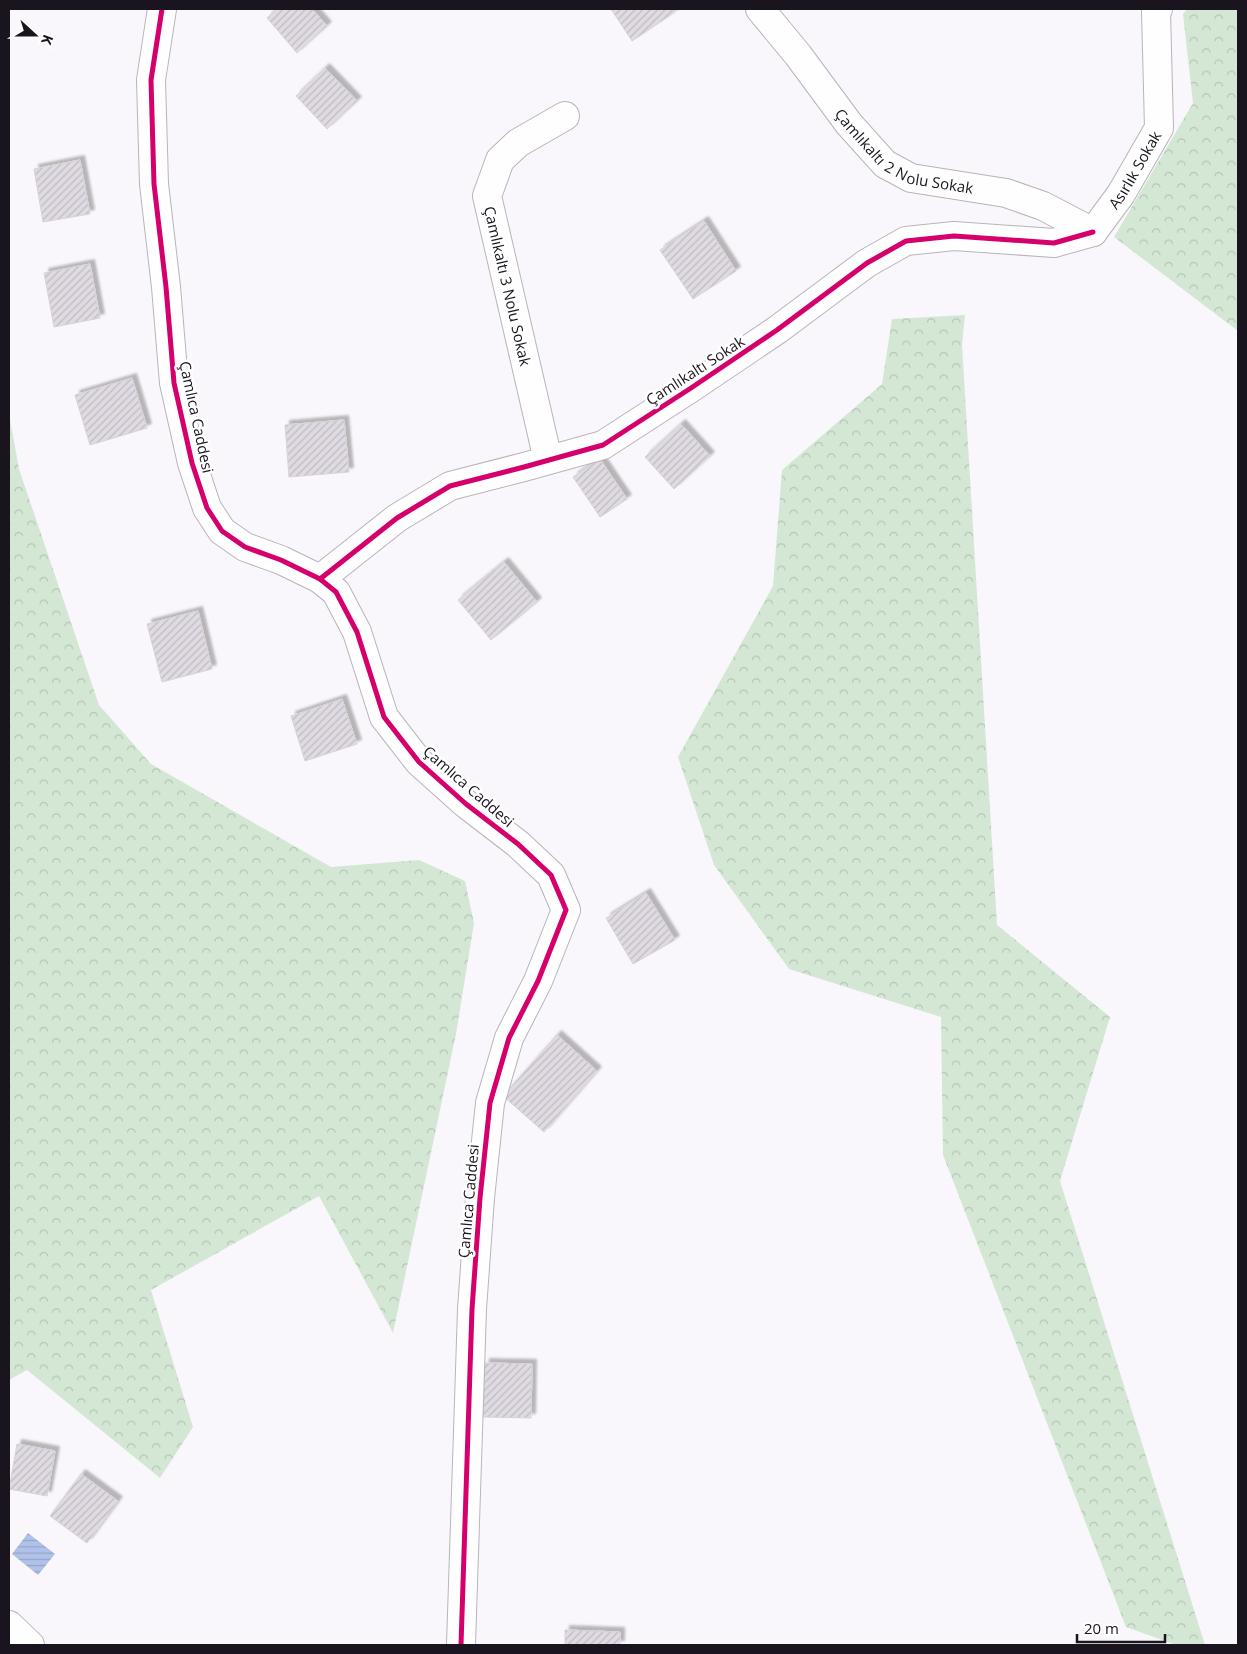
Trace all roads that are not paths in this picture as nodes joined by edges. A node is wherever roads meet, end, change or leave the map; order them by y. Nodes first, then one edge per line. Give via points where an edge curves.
1 (162, 9) edge
2 (760, 9) edge
3 (1157, 10) edge
4 (565, 116) dead end
5 (1093, 232) junction
6 (548, 460) junction
7 (320, 579) junction
8 (9, 1625) edge
9 (30, 1645) edge
10 (462, 1645) edge

1 - 7 street, Çamlıca Caddesi via 151,80 154,184 174,383 192,463 207,508 222,532 245,547 282,560
2 - 5 street, Çamlıkaltı 2 Nolu Sokak via 849,124 885,164 911,178 1006,193 1043,206
3 - 5 street, Asırlık Sokak via 1159,128 1121,194
4 - 6 street, Çamlıkaltı 3 Nolu Sokak via 518,143 500,160 487,196
5 - 6 street, Çamlıkaltı Sokak via 1054,243 954,236 906,242 867,262 778,330 603,445
6 - 7 street, Çamlıkaltı Sokak via 450,486 397,518
7 - 10 street, Çamlıca Caddesi via 336,592 358,632 384,716 419,762 551,875 566,910 538,980 509,1038 490,1103 472,1309
8 - 9 street

